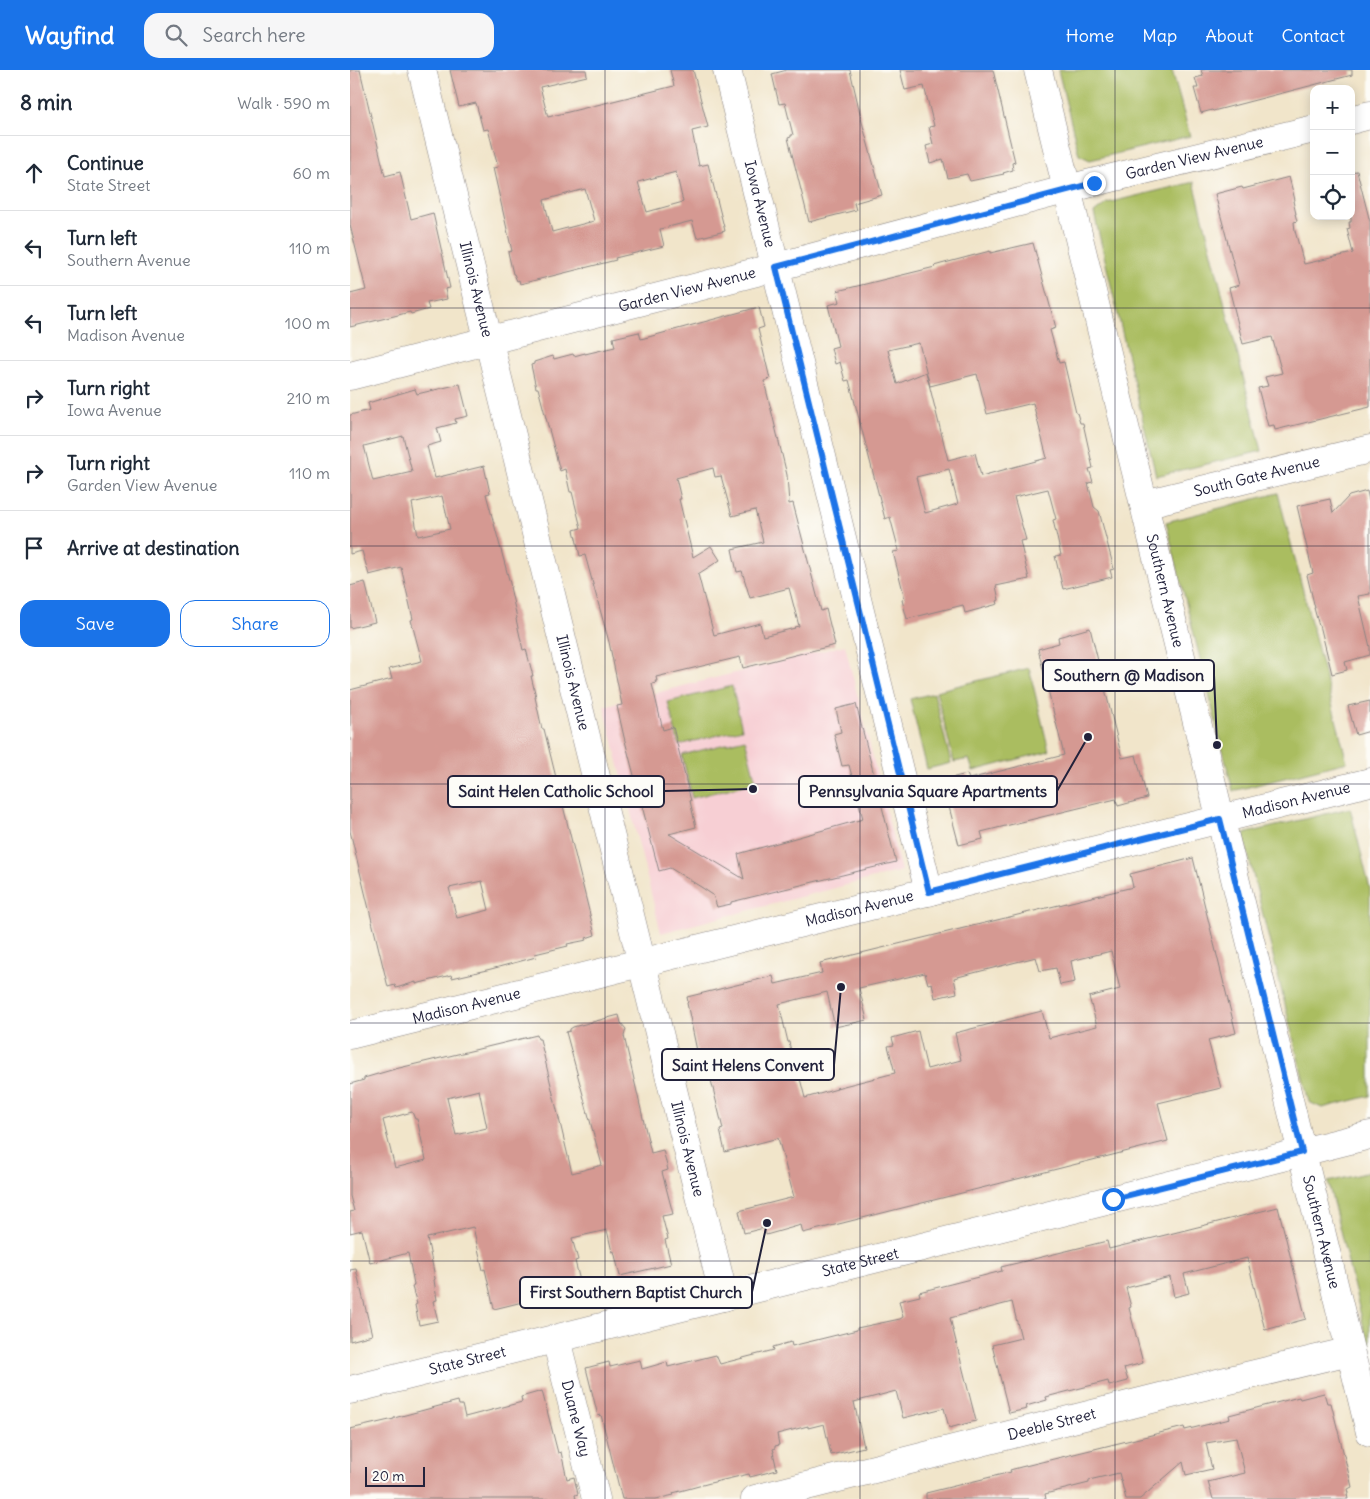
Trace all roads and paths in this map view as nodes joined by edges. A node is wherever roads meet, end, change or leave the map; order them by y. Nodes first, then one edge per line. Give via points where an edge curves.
1 (422, 70) edge
2 (727, 70) edge
3 (1038, 70) edge
4 (1370, 115) edge
5 (1355, 119) edge
6 (1310, 130) edge
7 (1067, 190) junction
8 (776, 267) junction
9 (488, 340) junction
10 (350, 376) edge
11 (1370, 449) edge
12 (1144, 504) junction
13 (1370, 782) edge
14 (1220, 819) junction
15 (929, 892) junction
16 (642, 963) junction
17 (352, 1027) edge
18 (1370, 1135) edge
19 (1302, 1152) junction
20 (724, 1297) junction
21 (556, 1339) junction
22 (1350, 1351) junction
23 (350, 1390) edge
24 (1370, 1432) edge
25 (596, 1499) edge
26 (755, 1499) edge

1 - 9 street, Illinois Avenue
2 - 8 street, Iowa Avenue
3 - 7 street, Southern Avenue
4 - 5 street
6 - 7 street, Garden View Avenue
7 - 8 street, Garden View Avenue
7 - 12 street, Southern Avenue
8 - 9 street, Garden View Avenue
8 - 15 street, Iowa Avenue
9 - 10 street, Garden View Avenue
9 - 16 street, Illinois Avenue
11 - 12 street, South Gate Avenue
12 - 14 street, Southern Avenue
13 - 14 street, Madison Avenue
14 - 15 street, Madison Avenue
14 - 19 street, Southern Avenue
15 - 16 street, Madison Avenue
16 - 17 street, Madison Avenue via 389,1026
16 - 20 street, Illinois Avenue
18 - 19 street, State Street
19 - 20 street, State Street
19 - 22 street, Southern Avenue
20 - 21 street, State Street
21 - 23 street, State Street
21 - 25 street, Duane Way
22 - 24 street, Southern Avenue
22 - 26 street, Deeble Street

